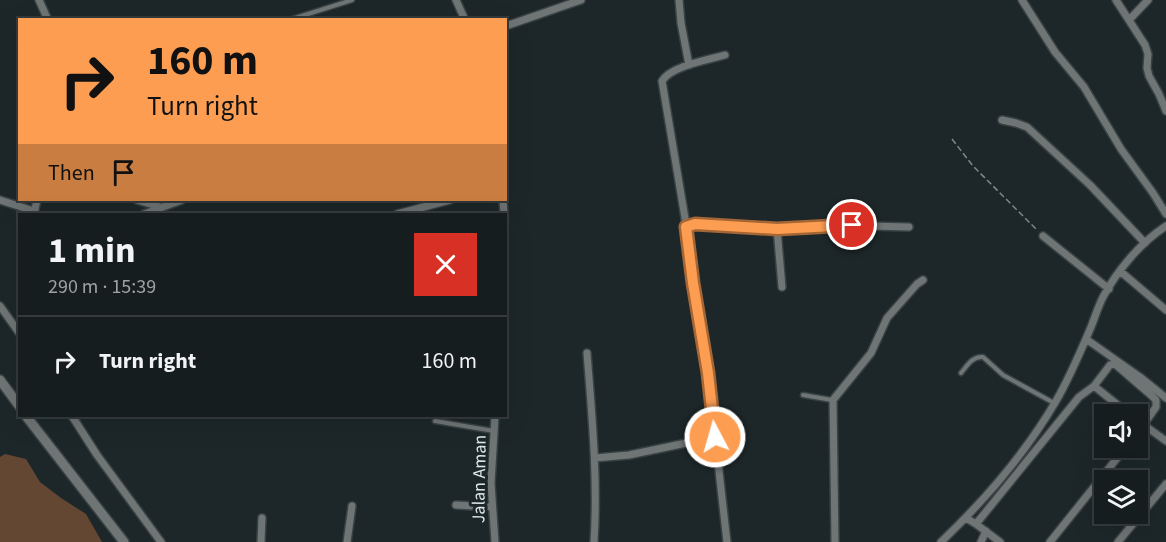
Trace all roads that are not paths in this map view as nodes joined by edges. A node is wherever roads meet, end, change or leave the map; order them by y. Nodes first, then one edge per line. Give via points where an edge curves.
1 (39, 0) edge
2 (352, 0) edge
3 (456, 0) edge
4 (581, 0) edge
5 (679, 0) edge
6 (1022, 0) edge
7 (1116, 0) edge
8 (1148, 0) edge
9 (47, 18) edge
10 (295, 18) edge
11 (464, 18) edge
12 (1129, 20) junction
13 (507, 26) edge
14 (725, 55) dead end
15 (689, 65) junction
16 (1166, 111) edge
17 (1002, 120) dead end
18 (0, 200) edge
19 (140, 201) edge
20 (179, 201) edge
21 (446, 201) edge
22 (160, 207) junction
23 (34, 213) edge
24 (146, 213) edge
25 (401, 213) edge
26 (1166, 214) edge
27 (909, 226) dead end
28 (1166, 226) edge
29 (686, 227) junction
30 (777, 229) junction
31 (1043, 236) road end
32 (1145, 243) junction
33 (1120, 271) junction
34 (923, 280) dead end
35 (782, 287) dead end
36 (1109, 289) junction
37 (0, 306) edge
38 (1166, 310) edge
39 (18, 331) edge
40 (1086, 339) junction
41 (587, 352) dead end
42 (960, 373) dead end
43 (0, 380) edge
44 (1094, 386) junction
45 (803, 395) dead end
46 (1166, 398) edge
47 (833, 400) junction
48 (18, 404) edge
49 (1054, 404) junction
50 (1116, 404) edge
51 (27, 417) edge
52 (73, 417) edge
53 (495, 417) edge
54 (1148, 419) edge
55 (435, 421) dead end
56 (1148, 428) edge
57 (495, 432) junction
58 (715, 437) junction
59 (1166, 441) edge
60 (595, 458) junction
61 (1117, 458) edge
62 (1166, 484) edge
63 (456, 505) dead end
64 (352, 506) dead end
65 (492, 507) junction
66 (262, 518) dead end
67 (966, 518) junction
68 (976, 524) junction
69 (986, 531) junction
70 (124, 542) edge
71 (161, 542) edge
72 (261, 542) edge
73 (347, 542) edge
74 (495, 542) edge
75 (594, 542) edge
76 (727, 542) edge
77 (835, 542) edge
78 (940, 542) edge
79 (981, 542) edge
80 (999, 542) edge
81 (1050, 542) edge
82 (1118, 542) edge

1 - 9 street
2 - 10 lane
3 - 11 street
4 - 13 street
5 - 15 street
6 - 26 street
7 - 12 street
8 - 12 street
12 - 16 street via 1147,50 1149,76
14 - 15 street
15 - 29 street via 662,81
17 - 32 street via 1027,127
18 - 23 street
19 - 22 street
20 - 22 street
21 - 25 street
22 - 24 street
27 - 30 street
28 - 32 street
29 - 30 street via 695,224
29 - 58 street
30 - 35 street
31 - 36 street
32 - 33 street
33 - 36 street
33 - 38 street
34 - 47 street via 887,318 871,353
36 - 40 street
37 - 39 street
40 - 46 street
40 - 49 street
41 - 60 street
42 - 49 lane via 973,359 983,357 1004,375
43 - 48 street
44 - 50 street
44 - 54 street via 1114,364 1156,400
44 - 68 street via 1079,397
45 - 47 lane
47 - 77 street
49 - 67 street via 1016,461
51 - 70 street
52 - 71 street
53 - 57 street, Jalan Aman
55 - 57 lane
56 - 59 street
57 - 65 street, Jalan Aman
58 - 60 street
58 - 76 street
60 - 75 street
61 - 81 street
62 - 82 street
63 - 65 street
64 - 73 street
65 - 74 street, Jalan Aman
66 - 72 street
67 - 68 street
67 - 78 street
68 - 69 street
69 - 79 street
69 - 80 street

